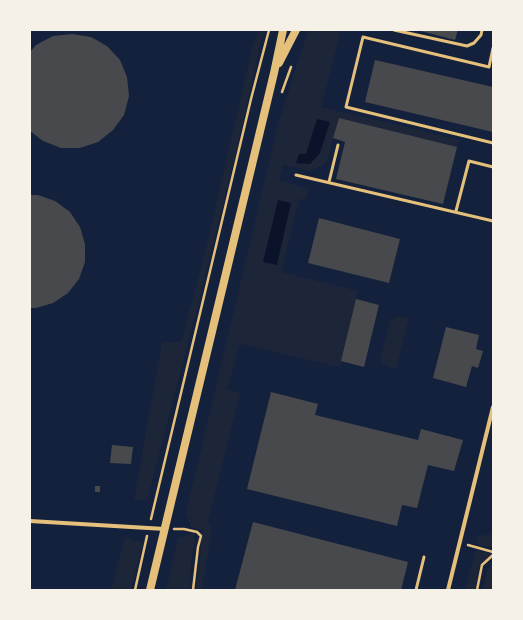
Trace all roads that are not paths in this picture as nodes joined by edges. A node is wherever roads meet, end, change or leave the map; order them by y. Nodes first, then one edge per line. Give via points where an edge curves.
1 (283, 30) edge
2 (296, 30) edge
3 (394, 30) edge
4 (482, 30) edge
5 (493, 48) edge
6 (274, 73) junction
7 (493, 142) edge
8 (338, 145) dead end
9 (493, 168) edge
10 (296, 175) dead end
11 (329, 182) junction
12 (456, 212) junction
13 (493, 221) edge
14 (493, 407) edge
15 (30, 520) edge
16 (165, 529) junction
17 (424, 557) dead end
18 (150, 590) edge
19 (416, 590) edge
20 (448, 590) edge

1 - 6 main road
2 - 6 main road
3 - 4 lane via 467,46 474,43
5 - 7 lane via 489,67 363,37 346,107
6 - 16 main road
8 - 11 lane
9 - 12 lane via 469,161
10 - 11 lane
11 - 12 lane
12 - 13 lane
14 - 20 street
15 - 16 street
16 - 18 main road
17 - 19 lane

